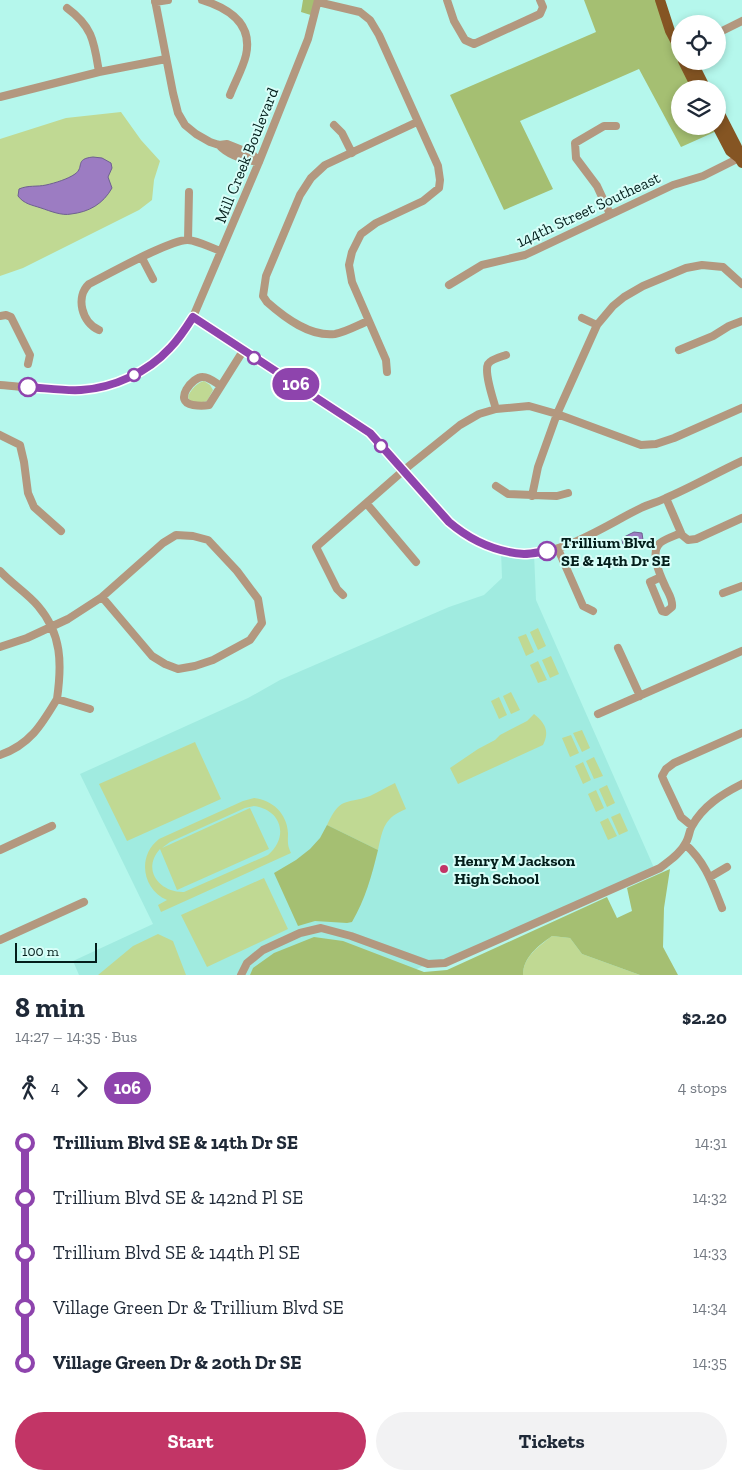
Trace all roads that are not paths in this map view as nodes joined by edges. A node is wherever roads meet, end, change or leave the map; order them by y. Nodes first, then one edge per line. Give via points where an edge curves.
1 (168, 0) edge
2 (202, 0) edge
3 (447, 0) edge
4 (660, 0) edge
5 (155, 1) edge
6 (318, 1) edge
7 (541, 4) edge
8 (66, 8) dead end
9 (742, 21) edge
10 (726, 29) edge
11 (671, 33) edge
12 (166, 59) junction
13 (100, 72) junction
14 (230, 95) dead end
15 (0, 97) edge
16 (417, 122) junction
17 (334, 125) dead end
18 (616, 126) dead end
19 (726, 126) edge
20 (722, 135) edge
21 (352, 153) junction
22 (741, 160) edge
23 (259, 162) junction
24 (189, 192) dead end
25 (610, 214) junction
26 (188, 240) junction
27 (221, 251) junction
28 (142, 258) junction
29 (153, 279) dead end
30 (742, 284) edge
31 (449, 285) dead end
32 (0, 316) edge
33 (193, 317) junction
34 (582, 318) dead end
35 (368, 321) junction
36 (742, 321) edge
37 (597, 325) junction
38 (99, 330) dead end
39 (679, 350) dead end
40 (243, 351) junction
41 (506, 355) dead end
42 (28, 364) dead end
43 (387, 372) dead end
44 (0, 385) edge
45 (221, 386) junction
46 (742, 408) edge
47 (496, 409) junction
48 (558, 414) junction
49 (0, 435) edge
50 (742, 462) edge
51 (404, 470) junction
52 (496, 486) dead end
53 (568, 493) dead end
54 (532, 496) junction
55 (666, 498) junction
56 (367, 504) junction
57 (742, 518) edge
58 (61, 531) dead end
59 (681, 533) junction
60 (558, 549) junction
61 (416, 562) dead end
62 (0, 571) edge
63 (662, 577) dead end
64 (742, 586) edge
65 (723, 593) dead end
66 (343, 595) dead end
67 (102, 597) junction
68 (593, 611) dead end
69 (51, 627) junction
70 (0, 647) edge
71 (618, 648) dead end
72 (742, 651) edge
73 (640, 696) junction
74 (57, 699) junction
75 (90, 710) dead end
76 (598, 714) dead end
77 (742, 733) edge
78 (0, 755) edge
79 (742, 784) edge
80 (52, 826) dead end
81 (692, 826) junction
82 (686, 844) junction
83 (0, 850) edge
84 (727, 867) dead end
85 (710, 877) junction
86 (84, 902) dead end
87 (722, 908) dead end
88 (0, 940) edge
89 (241, 975) edge

1 - 5 street
2 - 14 street via 216,4 237,18 244,30 246,55
3 - 7 street via 465,40 474,44 540,14
4 - 11 main road
5 - 12 street
6 - 16 street via 360,12 370,20
6 - 23 street, Mill Creek Boulevard via 308,39
8 - 13 street via 87,27 93,38
9 - 10 street
12 - 13 street
12 - 23 street via 178,113 185,125 224,151
13 - 15 street
16 - 21 street
16 - 35 street via 438,166 440,180 438,188 422,202 376,223 361,234 349,265 352,282
17 - 21 street
18 - 25 street via 604,126 575,143 576,158 597,186
19 - 22 main road
20 - 22 main road via 730,151
21 - 35 street via 325,165 300,195 266,276 263,296 273,307 308,331 337,334
22 - 25 street, 144th Street Southeast via 673,185
23 - 27 street, Mill Creek Boulevard
24 - 26 street
25 - 31 street, 144th Street Southeast via 525,255 482,264
26 - 27 street
26 - 28 street via 162,247
27 - 33 street, Mill Creek Boulevard
28 - 29 street
28 - 38 street via 85,287 82,306 90,325
30 - 37 street via 722,267 702,265 686,268 624,297
32 - 42 street via 11,317 17,326 30,356
33 - 40 street
33 - 44 street, Mill Creek Boulevard via 160,357 133,376 105,386 81,390
34 - 37 street
35 - 43 street via 386,360
36 - 39 street
37 - 48 street
40 - 45 street
40 - 51 street via 370,433
41 - 47 street via 488,363 486,370
45 - 45 street via 209,405 185,402 184,392 200,377
46 - 48 street via 674,438 641,445
47 - 48 street via 529,406
47 - 51 street via 460,425
48 - 54 street via 538,467
49 - 58 street via 20,445 28,492 34,507
50 - 55 street
51 - 56 street
51 - 60 street via 449,522 464,534 484,544 524,554
52 - 54 street via 508,494
53 - 54 street
55 - 59 street
55 - 60 street
56 - 61 street
56 - 66 street via 316,546
57 - 59 street via 696,539 688,540
59 - 63 street via 661,542 655,550
60 - 68 street via 583,606
62 - 69 street via 38,606
64 - 65 street
67 - 67 street via 152,656 178,669 213,660 250,640 262,623 258,599 237,570 208,540 193,536 176,536 163,543
67 - 69 street
69 - 70 street
69 - 74 street via 61,670
71 - 73 street
72 - 73 street
73 - 76 street
74 - 75 street
74 - 78 street via 43,723 26,742
77 - 81 street via 674,763 662,776 681,817
79 - 81 street via 707,806
80 - 83 street
81 - 82 street
82 - 85 street via 698,856
82 - 89 street via 660,868 445,963 428,964 321,928 300,933 263,950 247,963
84 - 85 street
85 - 87 street
86 - 88 street

